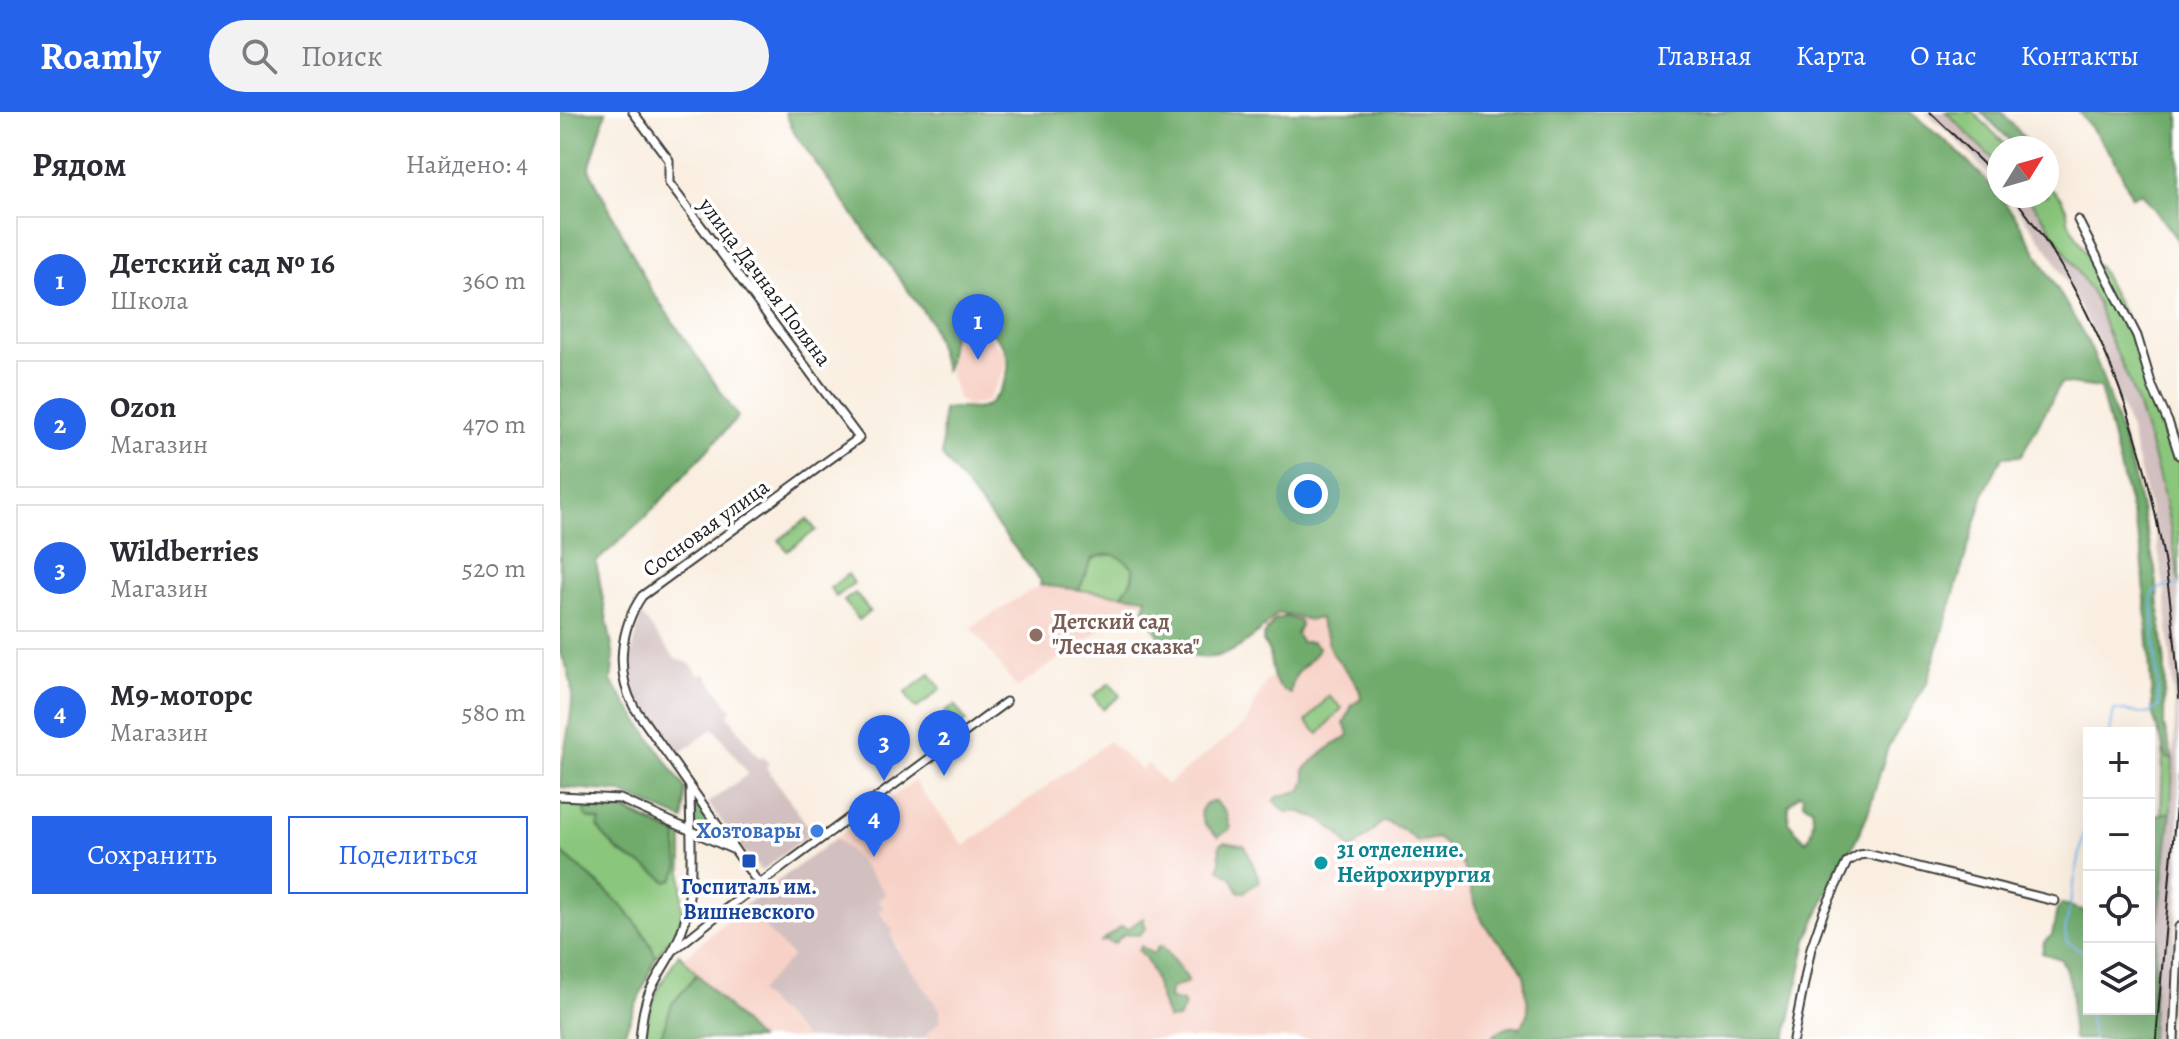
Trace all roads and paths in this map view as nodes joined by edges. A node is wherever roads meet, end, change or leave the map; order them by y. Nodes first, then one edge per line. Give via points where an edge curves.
1 (633, 112) edge
2 (2078, 220) dead end
3 (2179, 455) edge
4 (828, 461) joint
5 (1006, 702) dead end
6 (690, 788) junction
7 (560, 796) edge
8 (690, 830) junction
9 (734, 850) junction
10 (759, 884) junction
11 (2055, 901) dead end
12 (2179, 927) edge
13 (674, 950) junction
14 (640, 1039) edge
15 (1793, 1039) edge
16 (2174, 1039) edge

1 - 4 street, улица Дачная Поляна via 669,160 669,183 859,438
2 - 3 street via 2137,336
4 - 6 street, Сосновая улица via 642,596 632,613 623,644 626,694
5 - 10 street
6 - 8 street
6 - 9 street, Сосновая улица
7 - 8 street via 620,799
8 - 9 street
8 - 13 street via 689,898
9 - 10 street, Сосновая улица
10 - 13 street
11 - 15 street via 1867,854 1854,857 1842,868 1817,928
12 - 16 street
13 - 14 street via 649,993

